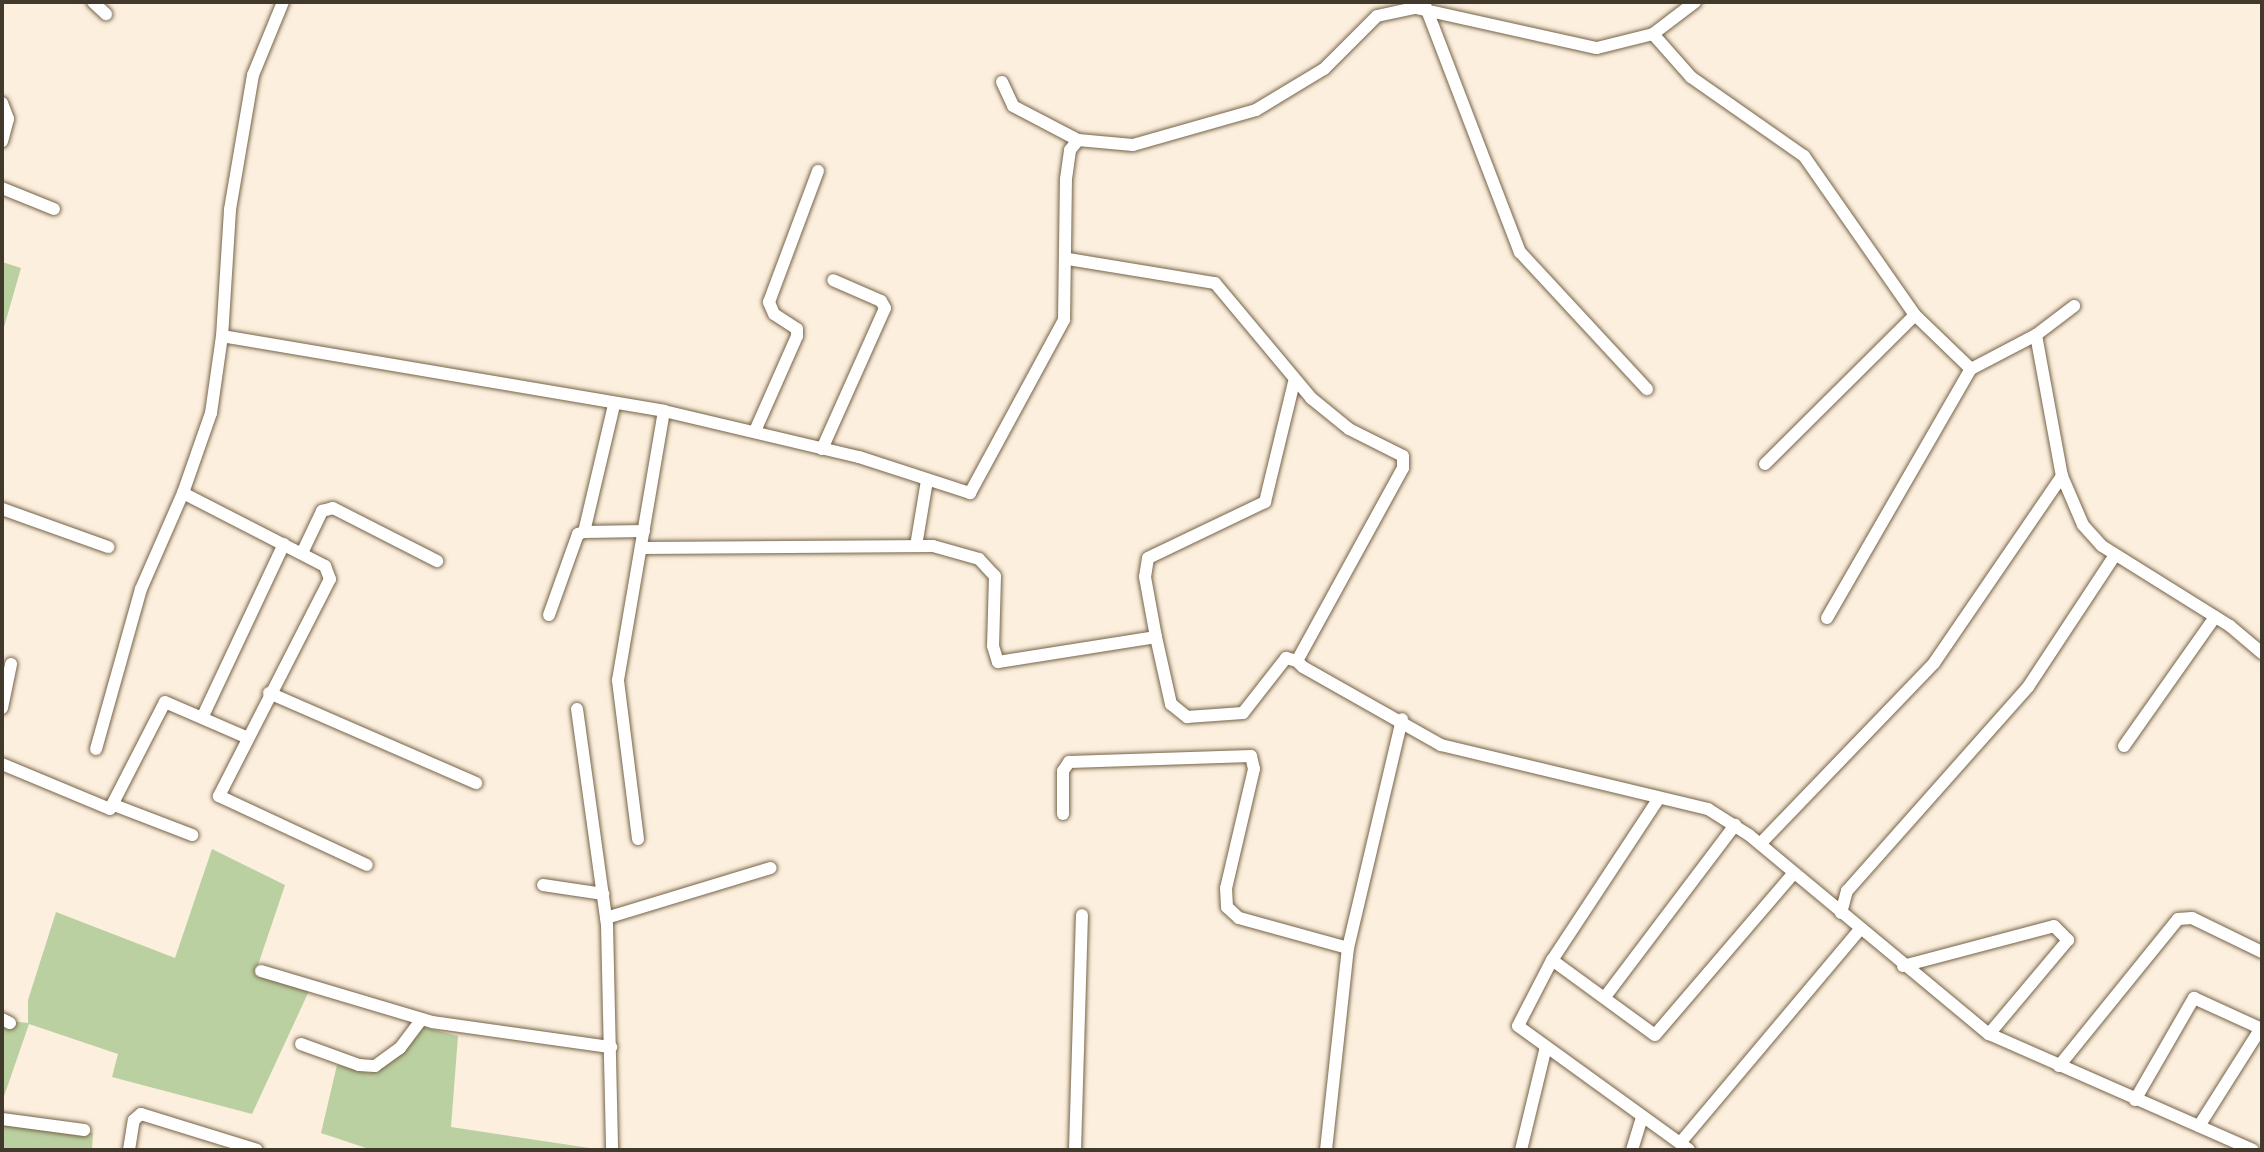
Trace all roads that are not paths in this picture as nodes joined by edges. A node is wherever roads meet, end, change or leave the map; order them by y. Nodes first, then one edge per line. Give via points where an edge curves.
1 (93, 2) edge
2 (283, 2) edge
3 (1695, 2) edge
4 (1426, 6) edge
5 (106, 14) dead end
6 (1653, 34) junction
7 (1002, 82) dead end
8 (2, 103) edge
9 (1078, 140) junction
10 (2, 141) edge
11 (818, 171) dead end
12 (2, 188) edge
13 (54, 209) dead end
14 (1068, 259) junction
15 (833, 280) dead end
16 (2074, 306) dead end
17 (1915, 315) junction
18 (2036, 335) junction
19 (222, 336) junction
20 (1971, 369) junction
21 (1294, 382) junction
22 (1647, 389) dead end
23 (614, 405) junction
24 (664, 411) junction
25 (755, 431) junction
26 (822, 449) junction
27 (1765, 464) dead end
28 (2062, 476) junction
29 (927, 480) junction
30 (183, 493) junction
31 (2, 509) edge
32 (644, 531) junction
33 (584, 532) junction
34 (284, 544) junction
35 (916, 546) junction
36 (108, 547) dead end
37 (642, 548) junction
38 (302, 553) junction
39 (2115, 555) junction
40 (437, 561) dead end
41 (549, 615) dead end
42 (2215, 617) junction
43 (1827, 618) dead end
44 (1156, 637) junction
45 (2262, 653) edge
46 (1297, 661) junction
47 (11, 664) dead end
48 (269, 693) junction
49 (2, 708) edge
50 (577, 709) dead end
51 (203, 716) junction
52 (1402, 719) junction
53 (246, 737) junction
54 (2124, 746) dead end
55 (96, 749) dead end
56 (2, 764) edge
57 (476, 783) dead end
58 (1659, 798) junction
59 (114, 805) junction
60 (1063, 814) dead end
61 (1735, 825) junction
62 (192, 835) dead end
63 (638, 839) dead end
64 (1760, 844) junction
65 (367, 865) dead end
66 (771, 868) dead end
67 (1794, 873) junction
68 (543, 885) dead end
69 (603, 894) junction
70 (1841, 913) junction
71 (1082, 915) dead end
72 (606, 918) junction
73 (1860, 929) junction
74 (1348, 948) junction
75 (2262, 952) edge
76 (1552, 960) junction
77 (1903, 966) junction
78 (261, 971) dead end
79 (1605, 997) junction
80 (422, 1019) junction
81 (2262, 1029) edge
82 (1989, 1034) junction
83 (301, 1044) dead end
84 (611, 1047) junction
85 (1546, 1047) junction
86 (2059, 1066) junction
87 (2135, 1100) junction
88 (1642, 1117) junction
89 (2, 1119) edge
90 (2199, 1126) junction
91 (84, 1130) dead end
92 (1684, 1147) edge
93 (129, 1150) edge
94 (257, 1150) edge
95 (612, 1150) edge
96 (1075, 1150) edge
97 (1326, 1150) edge
98 (1521, 1150) edge
99 (1632, 1150) edge
100 (2253, 1150) edge

1 - 5 street
2 - 19 street via 253,75 230,210
3 - 6 street
4 - 6 street via 1597,48
4 - 9 street via 1377,16 1324,69 1256,110 1133,145
4 - 22 street via 1442,60 1520,252
6 - 17 street via 1691,77 1804,156
7 - 9 street via 1013,106
8 - 10 street via 8,119
9 - 14 street via 1072,144 1066,179
11 - 25 street via 769,302 774,314 797,329 797,336
12 - 13 street
14 - 21 street via 1215,283
14 - 29 street via 1064,320 977,488 961,492
15 - 26 street via 881,301 885,308
16 - 18 street
17 - 20 street
17 - 27 street
18 - 20 street
18 - 28 street
19 - 23 street
19 - 30 street via 211,413
20 - 43 street
21 - 44 street via 1265,502 1148,558 1145,577
21 - 46 street via 1349,429 1398,450 1405,461
23 - 24 street
23 - 33 street
24 - 25 street
24 - 32 street
25 - 26 street
26 - 29 street
28 - 39 street via 2083,525
28 - 64 street via 1934,663
29 - 35 street
30 - 34 street
30 - 55 street via 141,589
31 - 36 street
32 - 33 street
32 - 37 street
33 - 41 street via 578,534
34 - 38 street
34 - 51 street
35 - 37 street
35 - 44 street via 933,546 991,566 998,662
37 - 63 street via 618,680
38 - 40 street via 322,511 333,508
38 - 48 street via 325,566 330,579
39 - 42 street
39 - 70 street via 2028,687 1847,891
42 - 45 street
42 - 54 street
44 - 46 street via 1171,704 1187,717 1243,713 1286,658
46 - 52 street
47 - 49 street
48 - 53 street
48 - 57 street
50 - 69 street
51 - 53 street
51 - 59 street via 171,702 159,705
52 - 58 street via 1454,750
52 - 74 street
53 - 65 street via 222,801
56 - 59 street via 105,809
58 - 61 street via 1708,809
58 - 76 street
59 - 62 street
60 - 74 street via 1063,771 1069,762 1251,756 1254,769 1226,888 1227,907 1239,918
61 - 64 street
61 - 79 street
64 - 67 street
66 - 72 street
67 - 70 street
67 - 79 street via 1655,1035
68 - 69 street
69 - 72 street
70 - 73 street
71 - 96 street
72 - 84 street
73 - 77 street
73 - 92 street
74 - 97 street
75 - 86 street via 2192,918 2178,919
76 - 79 street
76 - 85 street via 1518,1026
77 - 82 street
77 - 82 street via 2054,926 2068,940
78 - 80 street
80 - 83 street via 400,1048 375,1066
80 - 84 street
81 - 87 street via 2194,998
81 - 90 street
82 - 86 street
84 - 95 street
85 - 88 street
85 - 98 street
86 - 87 street
87 - 90 street
88 - 92 street
88 - 99 street
89 - 91 street
90 - 100 street
93 - 94 street via 134,1120 141,1114

